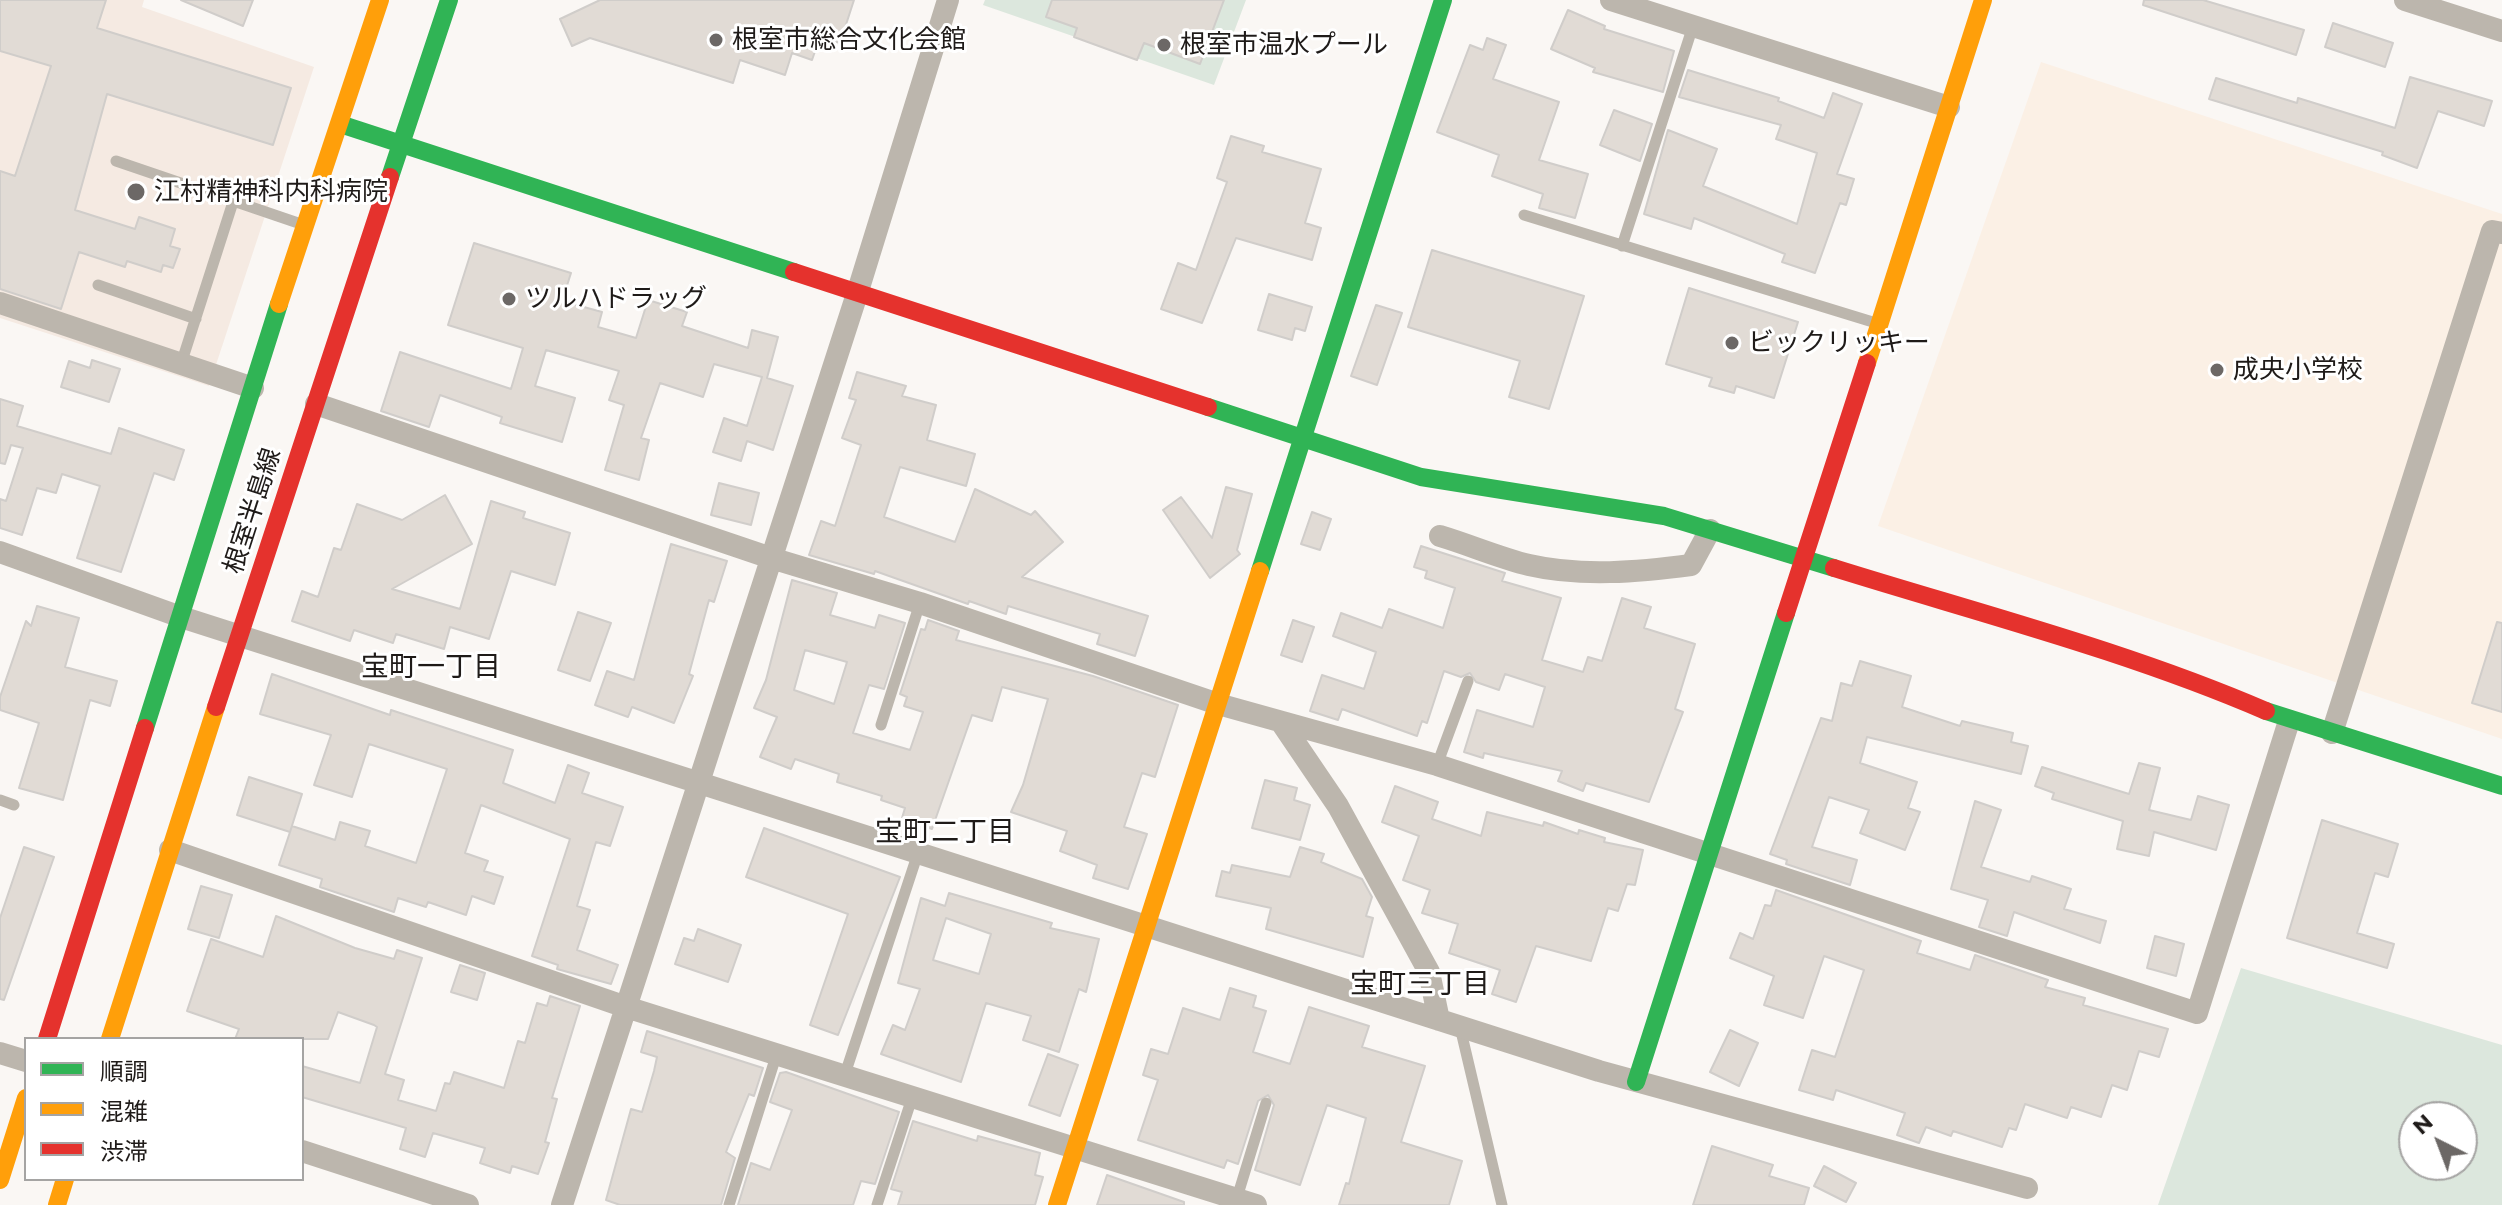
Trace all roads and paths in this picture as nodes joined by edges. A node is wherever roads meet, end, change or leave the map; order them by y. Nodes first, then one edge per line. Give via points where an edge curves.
1 (380, 0) edge
2 (449, 0) edge
3 (948, 0) edge
4 (1443, 0) edge
5 (1611, 0) edge
6 (1983, 0) edge
7 (2405, 0) edge
8 (1693, 26) junction
9 (2502, 31) edge
10 (1949, 107) junction
11 (340, 124) junction
12 (402, 142) junction
13 (116, 161) dead end
14 (233, 202) junction
15 (1524, 215) dead end
16 (304, 225) junction
17 (2502, 233) edge
18 (1622, 246) junction
19 (98, 285) dead end
20 (857, 294) junction
21 (0, 303) edge
22 (196, 319) junction
23 (1880, 325) junction
24 (181, 364) junction
25 (253, 388) junction
26 (316, 404) junction
27 (1304, 437) junction
28 (1710, 530) junction
29 (1440, 536) dead end
30 (0, 552) edge
31 (771, 558) junction
32 (1803, 559) junction
33 (920, 603) junction
34 (181, 617) junction
35 (239, 634) junction
36 (1468, 681) dead end
37 (1218, 704) junction
38 (2289, 721) junction
39 (1281, 722) junction
40 (881, 725) dead end
41 (2332, 733) junction
42 (1437, 765) junction
43 (698, 782) junction
44 (2502, 786) edge
45 (0, 800) edge
46 (14, 805) dead end
47 (170, 850) junction
48 (918, 853) junction
49 (1709, 856) junction
50 (1147, 927) junction
51 (626, 1007) junction
52 (1449, 1023) junction
53 (48, 1037) edge
54 (111, 1037) edge
55 (0, 1053) edge
56 (777, 1053) junction
57 (24, 1060) edge
58 (845, 1074) junction
59 (1636, 1082) junction
60 (913, 1095) junction
61 (1266, 1103) dead end
62 (24, 1104) edge
63 (1075, 1150) junction
64 (304, 1152) edge
65 (0, 1180) edge
66 (64, 1181) edge
67 (2027, 1188) dead end
68 (1242, 1203) edge
69 (57, 1205) edge
70 (468, 1205) edge
71 (562, 1205) edge
72 (729, 1205) edge
73 (877, 1205) edge
74 (1057, 1205) edge
75 (1502, 1205) edge

1 - 11 street, 根室半島線
2 - 12 street, 根室半島線
3 - 20 street
4 - 27 street
5 - 8 street
6 - 10 street
7 - 9 street
8 - 10 street
8 - 18 lane
10 - 23 street
11 - 12 street
11 - 16 street, 根室半島線
12 - 20 street
12 - 26 street, 根室半島線
13 - 14 lane
14 - 16 lane
14 - 22 lane
15 - 18 lane
16 - 25 street, 根室半島線
17 - 41 street via 2492,231
18 - 23 lane
19 - 22 lane
20 - 27 street
20 - 31 street
21 - 24 street
22 - 24 lane
23 - 32 street
24 - 25 street
25 - 34 street, 根室半島線
26 - 31 street
26 - 35 street, 根室半島線
27 - 28 street via 1421,477 1605,504
27 - 37 street
28 - 29 street via 1691,565 1652,570 1530,565
28 - 32 street
30 - 34 street
31 - 33 street
31 - 43 street
32 - 38 street via 2086,646 2217,690
32 - 49 street
33 - 37 street
33 - 40 lane
34 - 35 street
34 - 53 street, 根室半島線
35 - 43 street
35 - 47 street, 根室半島線
36 - 42 lane
37 - 39 street
37 - 50 street
38 - 41 street
38 - 49 street via 2197,1013
39 - 42 street
39 - 52 street via 1338,806 1429,972
41 - 44 street
42 - 49 street
43 - 48 street
43 - 51 street
45 - 46 lane
47 - 51 street
47 - 54 street, 根室半島線
48 - 50 street
48 - 58 lane
49 - 59 street
50 - 52 street
50 - 63 street
51 - 56 street
51 - 71 street
52 - 59 street
52 - 75 lane
55 - 57 street
56 - 58 street
56 - 72 lane
58 - 60 street
59 - 67 street
60 - 63 street
60 - 73 lane
61 - 68 lane
62 - 65 street
63 - 68 street
63 - 74 street
64 - 70 street
66 - 69 street

